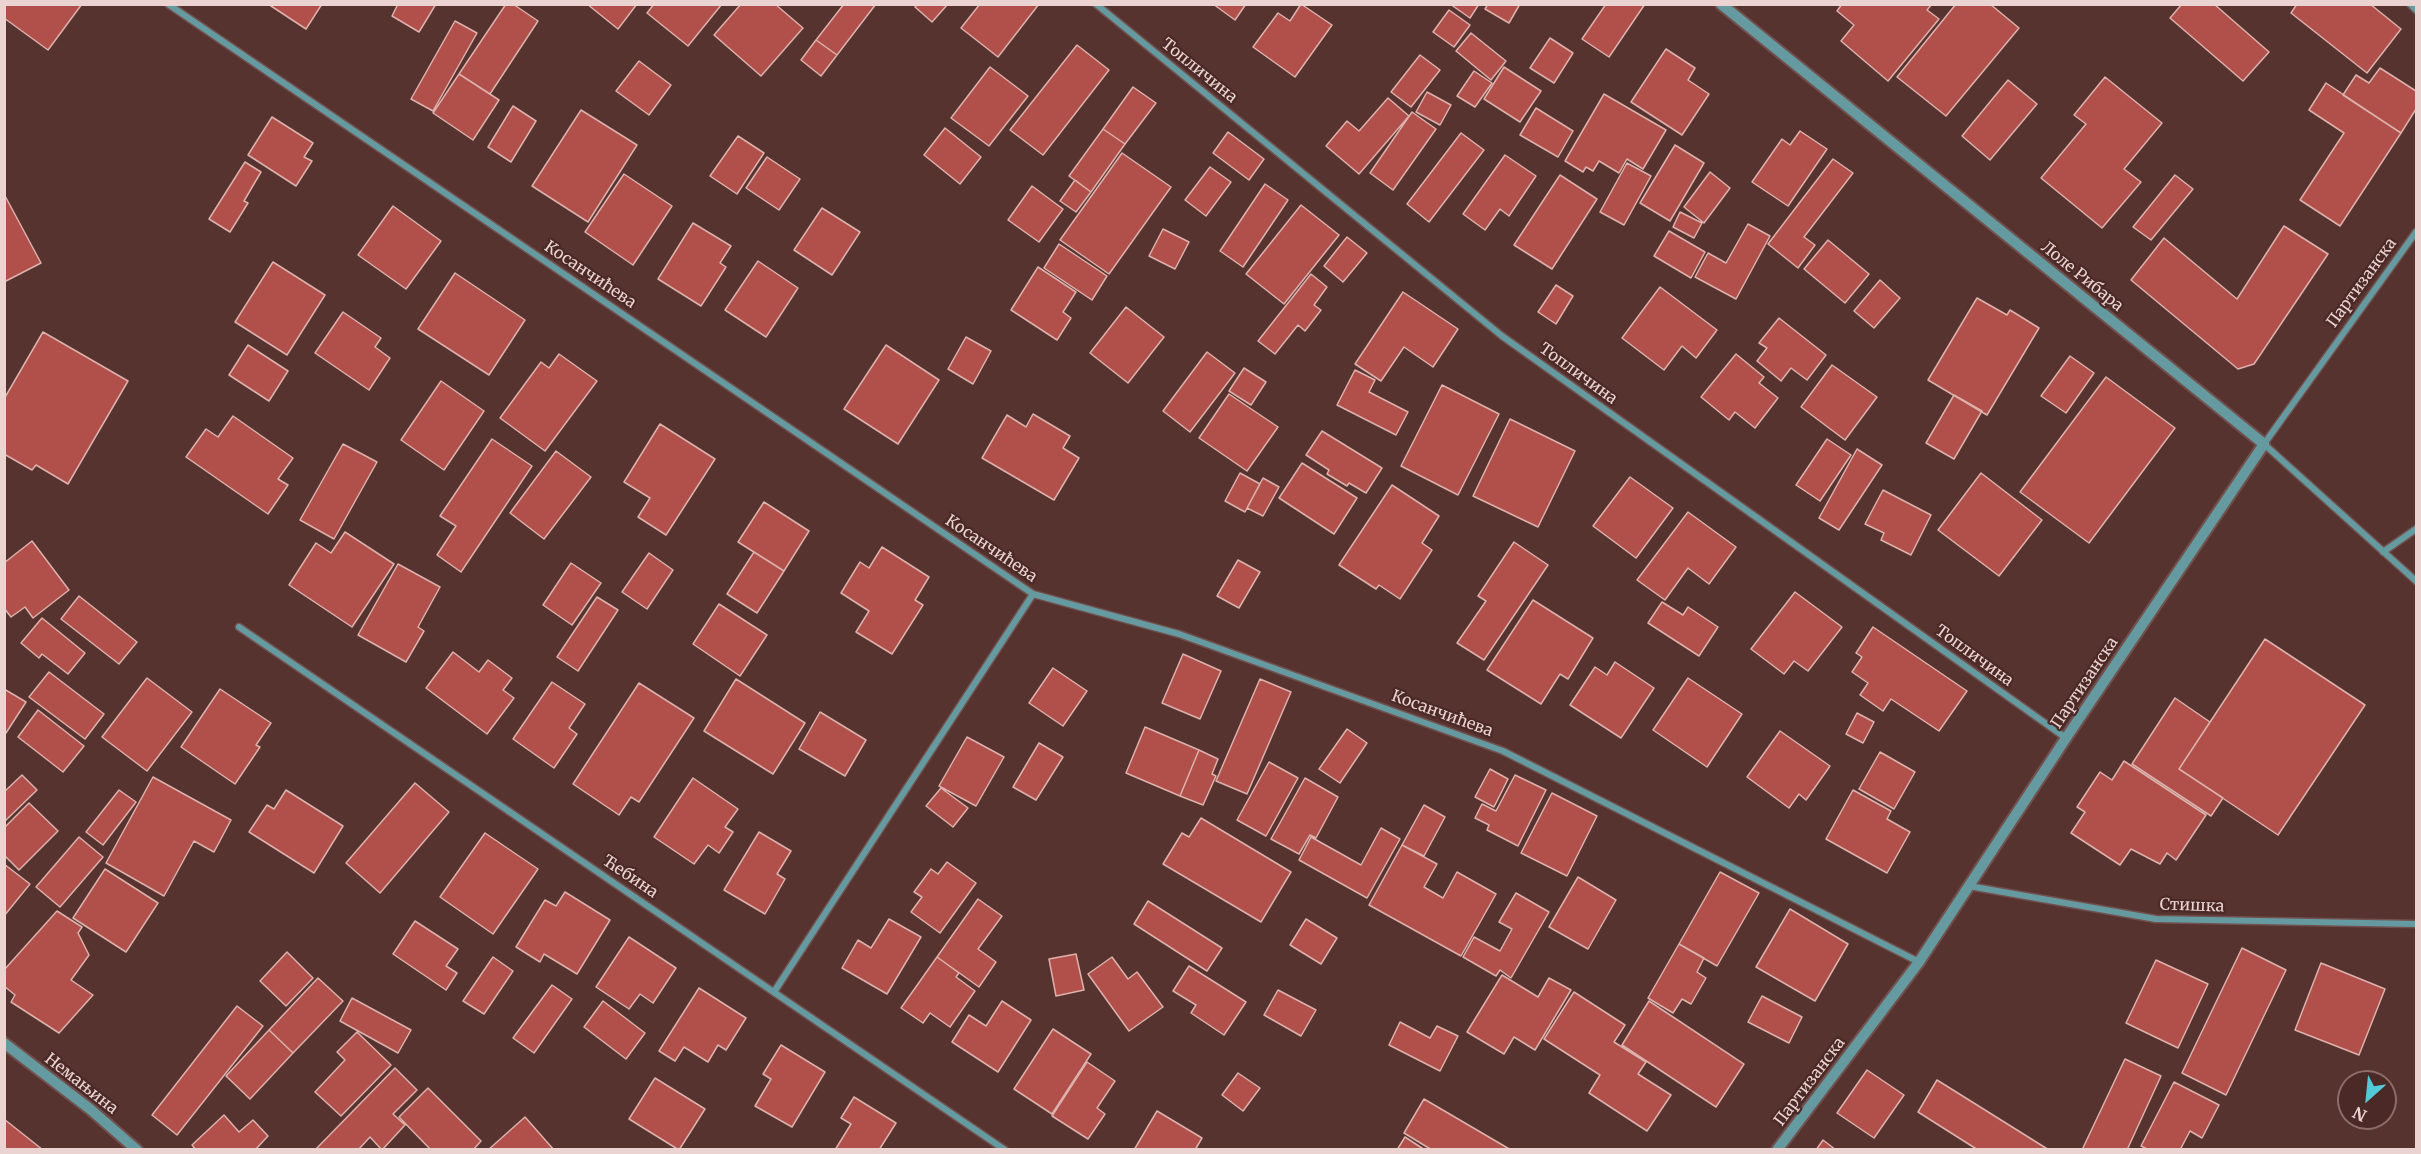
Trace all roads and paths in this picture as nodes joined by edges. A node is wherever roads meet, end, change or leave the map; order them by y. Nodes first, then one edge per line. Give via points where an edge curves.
1 (168, 4) edge
2 (1096, 4) edge
3 (1721, 4) edge
4 (2410, 4) edge
5 (2416, 10) edge
6 (2416, 232) edge
7 (2264, 444) junction
8 (2416, 528) edge
9 (2383, 552) junction
10 (2416, 581) edge
11 (1033, 594) junction
12 (239, 627) dead end
13 (2066, 738) junction
14 (1969, 886) junction
15 (2416, 924) edge
16 (1919, 962) junction
17 (774, 992) junction
18 (4, 1043) edge
19 (137, 1149) edge
20 (1005, 1149) edge
21 (1777, 1149) edge

1 - 11 street, Косанчићева
2 - 13 street, Топличина via 1502,336
3 - 7 street, Лоле Рибара
4 - 5 street
6 - 7 street, Партизанска
7 - 9 street, Лоле Рибара
7 - 13 street, Партизанска
8 - 9 street
9 - 10 street, Лоле Рибара
11 - 16 street, Косанчићева via 1179,634 1503,751
11 - 17 street
12 - 17 street, Ћебина
13 - 14 street, Партизанска
14 - 15 street, Стишка via 2156,919
14 - 16 street, Партизанска
16 - 21 street, Партизанска
17 - 20 street, Ћебина
18 - 19 street, Немањина

